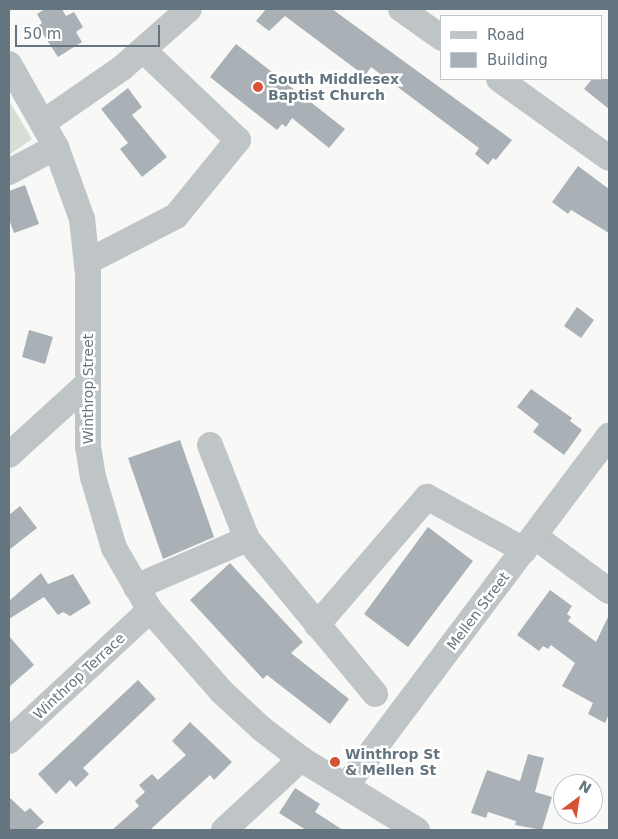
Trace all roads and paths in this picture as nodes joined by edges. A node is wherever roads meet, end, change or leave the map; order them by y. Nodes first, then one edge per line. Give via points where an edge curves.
1 (190, 9) edge
2 (401, 9) edge
3 (440, 37) edge
4 (143, 50) junction
5 (9, 64) edge
6 (500, 80) edge
7 (44, 122) junction
8 (56, 147) junction
9 (609, 158) edge
10 (9, 172) edge
11 (87, 262) junction
12 (87, 384) junction
13 (609, 436) edge
14 (210, 445) dead end
15 (9, 455) edge
16 (248, 538) junction
17 (529, 543) junction
18 (136, 587) junction
19 (609, 592) edge
20 (150, 610) junction
21 (317, 625) junction
22 (375, 694) dead end
23 (9, 742) edge
24 (301, 759) junction
25 (346, 786) junction
26 (224, 830) edge
27 (417, 830) edge

1 - 4 street
2 - 3 street
4 - 7 street
4 - 11 street via 238,140 176,216
5 - 7 street, Winthrop Street
6 - 9 street
7 - 8 street, Winthrop Street
8 - 10 street
8 - 11 street, Winthrop Street via 78,204
11 - 12 street, Winthrop Street
12 - 15 street
12 - 18 street, Winthrop Street via 88,446 93,477 114,548
13 - 17 street, Mellen Street
14 - 16 street
16 - 18 street
16 - 21 street
17 - 19 street
17 - 21 street via 427,497
17 - 25 street, Mellen Street
18 - 20 street, Winthrop Street
20 - 23 street, Winthrop Terrace
20 - 24 street, Winthrop Street via 222,692
21 - 22 street
24 - 25 street, Winthrop Street
24 - 26 street
25 - 27 street, Winthrop Street

